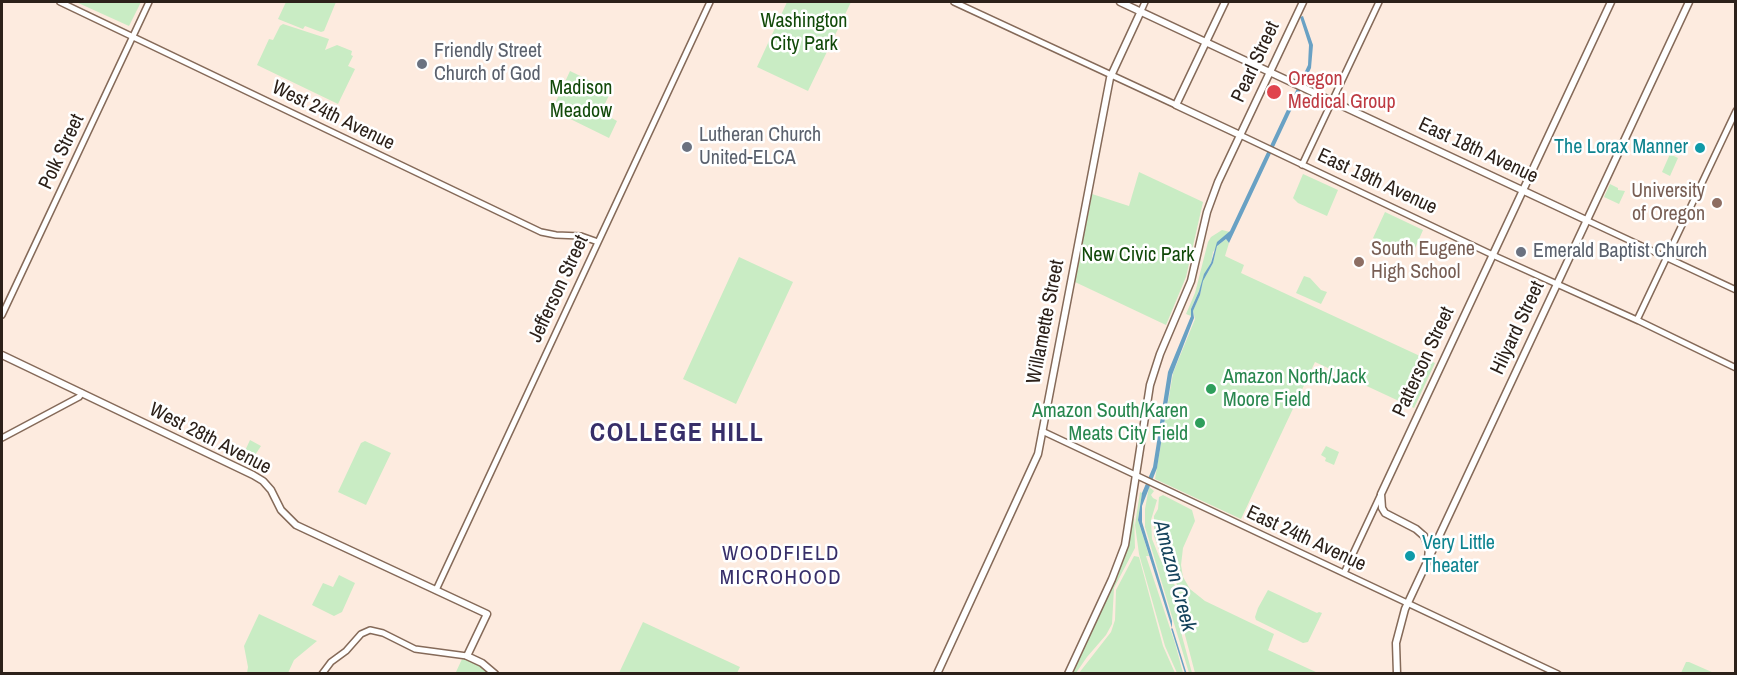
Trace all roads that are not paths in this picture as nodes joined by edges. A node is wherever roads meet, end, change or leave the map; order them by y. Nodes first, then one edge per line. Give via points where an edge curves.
1 (60, 2) edge
2 (149, 2) edge
3 (710, 2) edge
4 (954, 2) edge
5 (1120, 2) edge
6 (1146, 2) edge
7 (1225, 2) edge
8 (1303, 2) edge
9 (1379, 2) edge
10 (1611, 2) edge
11 (1689, 2) edge
12 (1141, 11) junction
13 (133, 37) junction
14 (1206, 42) junction
15 (1270, 72) junction
16 (1111, 74) junction
17 (1332, 101) junction
18 (1176, 105) junction
19 (1736, 111) edge
20 (1240, 135) junction
21 (1302, 165) junction
22 (1522, 190) junction
23 (1586, 220) junction
24 (598, 242) junction
25 (1492, 254) junction
26 (1666, 258) junction
27 (1557, 284) junction
28 (1736, 290) edge
29 (2, 315) edge
30 (1629, 318) junction
31 (1637, 320) junction
32 (1646, 326) junction
33 (2, 355) edge
34 (1736, 368) edge
35 (82, 393) junction
36 (1042, 431) junction
37 (2, 438) edge
38 (1137, 476) junction
39 (1381, 494) junction
40 (1416, 529) junction
41 (1437, 540) junction
42 (1428, 559) junction
43 (1344, 573) junction
44 (436, 590) junction
45 (1408, 603) junction
46 (470, 606) junction
47 (482, 624) junction
48 (473, 643) junction
49 (467, 656) junction
50 (482, 663) junction
51 (322, 674) edge
52 (495, 674) edge
53 (937, 674) edge
54 (1068, 674) edge
55 (1397, 674) edge
56 (1558, 674) edge

1 - 13 street, West 24th Avenue
2 - 13 street, Polk Street
3 - 24 street, Jefferson Street
4 - 16 street, East 19th Avenue
5 - 12 main road, East 18th Avenue
6 - 12 street, Willamette Street
7 - 14 main road
8 - 15 main road, Pearl Street
9 - 17 street
10 - 22 main road, Patterson Street
11 - 23 main road, Hilyard Street
12 - 14 main road, East 18th Avenue
12 - 16 main road, Willamette Street
13 - 24 street, West 24th Avenue via 541,232
13 - 29 street, Polk Street
14 - 15 main road, East 18th Avenue
14 - 18 main road
15 - 17 main road, East 18th Avenue
15 - 20 main road, Pearl Street
16 - 18 street, East 19th Avenue
16 - 36 main road, Willamette Street
17 - 21 street
17 - 22 main road, East 18th Avenue
18 - 20 main road, East 19th Avenue
19 - 26 street
20 - 21 street, East 19th Avenue
20 - 38 main road, Pearl Street via 1212,195 1189,288 1154,371
21 - 25 street, East 19th Avenue
22 - 23 main road, East 18th Avenue
22 - 25 main road, Patterson Street
23 - 26 street, East 18th Avenue
23 - 27 main road, Hilyard Street
24 - 44 street, Jefferson Street
25 - 27 street, East 19th Avenue
25 - 39 main road, Patterson Street
26 - 28 street, East 18th Avenue
26 - 31 street
27 - 30 street, East 19th Avenue
27 - 41 main road, Hilyard Street
30 - 31 street, East 19th Avenue
30 - 32 street, East 19th Avenue
31 - 32 street, East 19th Avenue
32 - 34 street, East 19th Avenue
33 - 35 main road, West 28th Avenue
35 - 37 street
35 - 44 main road, West 28th Avenue via 258,478 272,490 284,514 296,525
36 - 38 street, East 24th Avenue
36 - 53 main road, Willamette Street via 1036,459
38 - 43 street, East 24th Avenue
38 - 54 main road, Pearl Street via 1119,563
39 - 40 main road via 1385,513
39 - 43 street, Patterson Street
40 - 41 main road
40 - 42 main road via 1426,539
41 - 42 main road, Hilyard Street
42 - 45 main road, Hilyard Street
43 - 45 street, East 24th Avenue
44 - 46 main road, West 28th Avenue
45 - 55 main road, Hilyard Street via 1396,643
45 - 56 street, East 24th Avenue
46 - 47 main road via 481,617
46 - 47 main road, West 28th Avenue via 487,614
47 - 48 main road
48 - 49 main road
48 - 50 main road
49 - 50 main road
49 - 51 street via 415,649 383,633 367,630
50 - 52 main road

